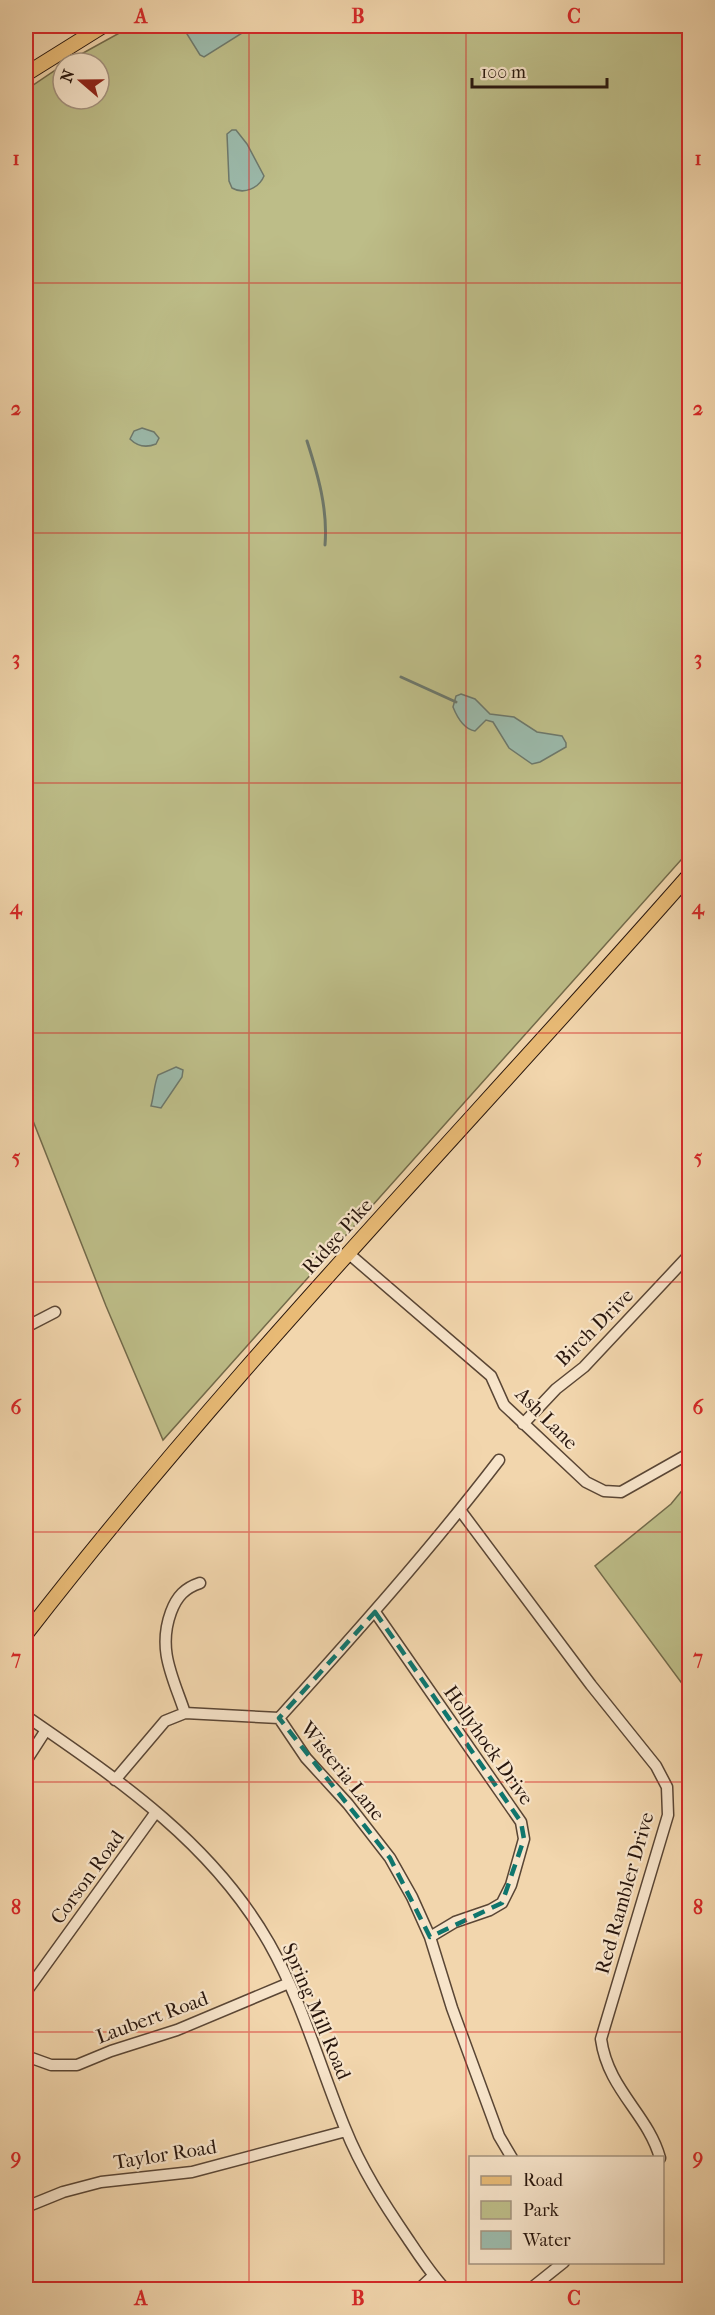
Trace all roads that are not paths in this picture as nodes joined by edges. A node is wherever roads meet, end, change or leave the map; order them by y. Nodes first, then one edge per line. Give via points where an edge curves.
1 (102, 26) edge
2 (26, 74) edge
3 (690, 874) edge
4 (348, 1253) junction
5 (690, 1254) edge
6 (55, 1312) dead end
7 (26, 1327) edge
8 (523, 1424) junction
9 (690, 1453) edge
10 (499, 1460) dead end
11 (460, 1510) junction
12 (200, 1583) dead end
13 (375, 1611) junction
14 (26, 1634) edge
15 (185, 1713) junction
16 (26, 1716) edge
17 (279, 1718) junction
18 (46, 1730) junction
19 (26, 1761) edge
20 (115, 1780) junction
21 (156, 1812) junction
22 (430, 1937) junction
23 (289, 1983) junction
24 (26, 1992) edge
25 (26, 2056) edge
26 (346, 2131) junction
27 (511, 2156) edge
28 (660, 2156) edge
29 (26, 2207) edge
30 (561, 2264) edge
31 (433, 2276) junction
32 (418, 2289) edge
33 (446, 2289) edge
34 (529, 2289) edge

1 - 2 main road
3 - 4 main road, Ridge Pike
4 - 8 street, Ash Lane via 491,1376 504,1405
4 - 14 main road, Ridge Pike via 96,1544
5 - 8 street, Birch Drive via 584,1367 556,1389
6 - 7 street
8 - 9 street, Ash Lane via 586,1482 604,1491 621,1491
10 - 11 street, Wisteria Lane
11 - 13 street, Wisteria Lane
11 - 28 street, Red Rambler Drive via 656,1766 667,1787 668,1815 601,2039 610,2074 651,2136
12 - 15 street via 187,1588 173,1606 164,1642
13 - 17 street, Wisteria Lane
13 - 22 street, Hollyhock Drive via 523,1830 511,1885 502,1903
15 - 17 street
15 - 20 street via 165,1721
16 - 18 street, Spring Mill Road
17 - 22 street, Wisteria Lane via 306,1758 390,1858
18 - 19 street
18 - 20 street, Spring Mill Road
20 - 21 street, Spring Mill Road
21 - 23 street, Spring Mill Road via 190,1840 249,1908
21 - 24 street, Corson Road
22 - 27 street, Wisteria Lane via 452,2008 500,2136
23 - 25 street, Laubert Road via 177,2030 77,2065 51,2066
23 - 26 street, Spring Mill Road
26 - 29 street, Taylor Road via 192,2172 101,2182
26 - 31 street, Spring Mill Road via 379,2197
30 - 34 street
31 - 32 street
31 - 33 street, Spring Mill Road

